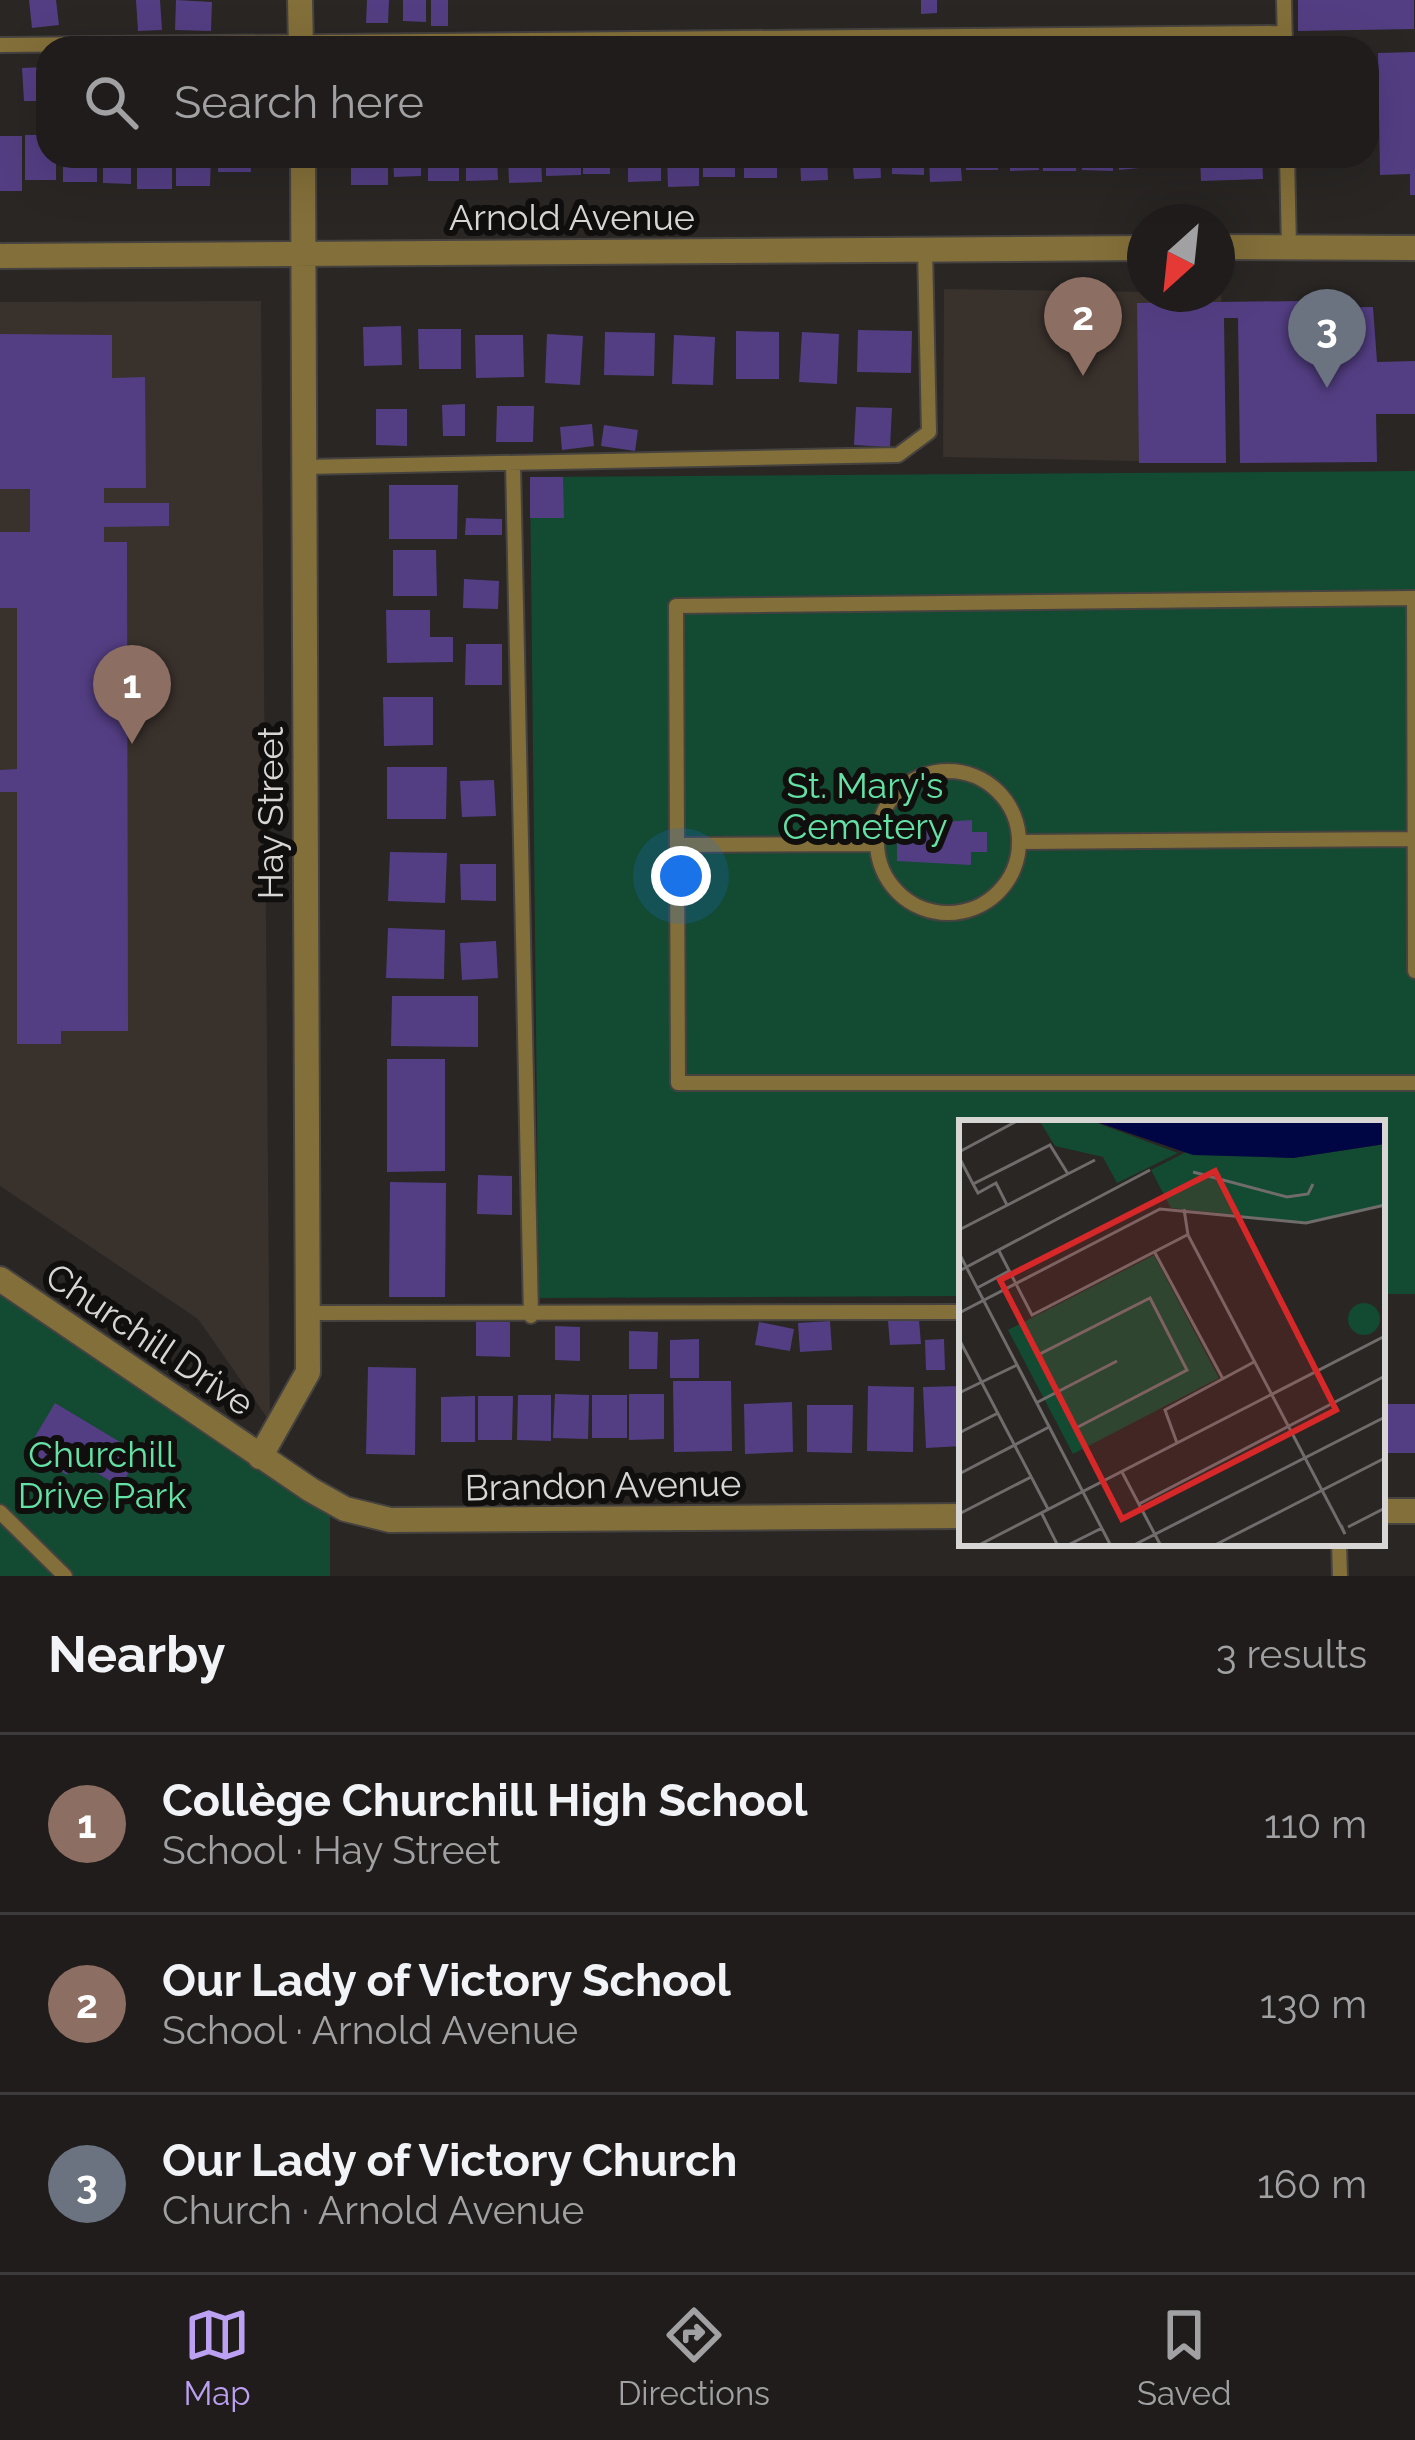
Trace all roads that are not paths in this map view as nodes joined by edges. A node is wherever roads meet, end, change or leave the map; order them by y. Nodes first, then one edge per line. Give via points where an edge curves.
1 (300, 0) edge
2 (1284, 0) edge
3 (301, 36) edge
4 (1285, 36) edge
5 (0, 45) edge
6 (36, 45) edge
7 (303, 168) edge
8 (1287, 168) edge
9 (1288, 247) junction
10 (1127, 248) edge
11 (1235, 248) edge
12 (1415, 248) edge
13 (925, 249) junction
14 (304, 254) junction
15 (0, 256) edge
16 (513, 464) junction
17 (304, 467) junction
18 (1415, 839) edge
19 (1020, 842) junction
20 (875, 844) junction
21 (678, 845) junction
22 (1415, 971) edge
23 (1415, 1083) edge
24 (0, 1279) edge
25 (959, 1312) edge
26 (308, 1313) junction
27 (531, 1316) junction
28 (260, 1457) junction
29 (0, 1513) edge
30 (959, 1516) edge
31 (1339, 1546) edge
32 (65, 1576) edge
33 (1340, 1576) edge

1 - 3 street
2 - 4 lane
5 - 6 lane
7 - 14 street, Hay Street
8 - 9 lane
9 - 11 street
9 - 12 street
10 - 13 street, Arnold Avenue
13 - 14 street, Arnold Avenue
13 - 16 lane via 929,432 898,454
14 - 15 street, Arnold Avenue
14 - 17 street, Hay Street
16 - 17 lane
16 - 27 lane
17 - 26 street, Hay Street
18 - 19 lane
18 - 21 lane via 1414,598 1390,598 676,606
18 - 22 lane
19 - 20 lane via 1004,888 961,914 936,914 893,890
19 - 20 lane via 1016,820 990,784 946,770 904,785 889,801
20 - 21 lane
21 - 23 lane via 678,1083
24 - 28 street, Churchill Drive
25 - 27 lane
26 - 27 lane
26 - 28 street, Hay Street via 303,1388
28 - 30 street, Brandon Avenue via 345,1509 394,1521
29 - 32 lane
31 - 33 lane

